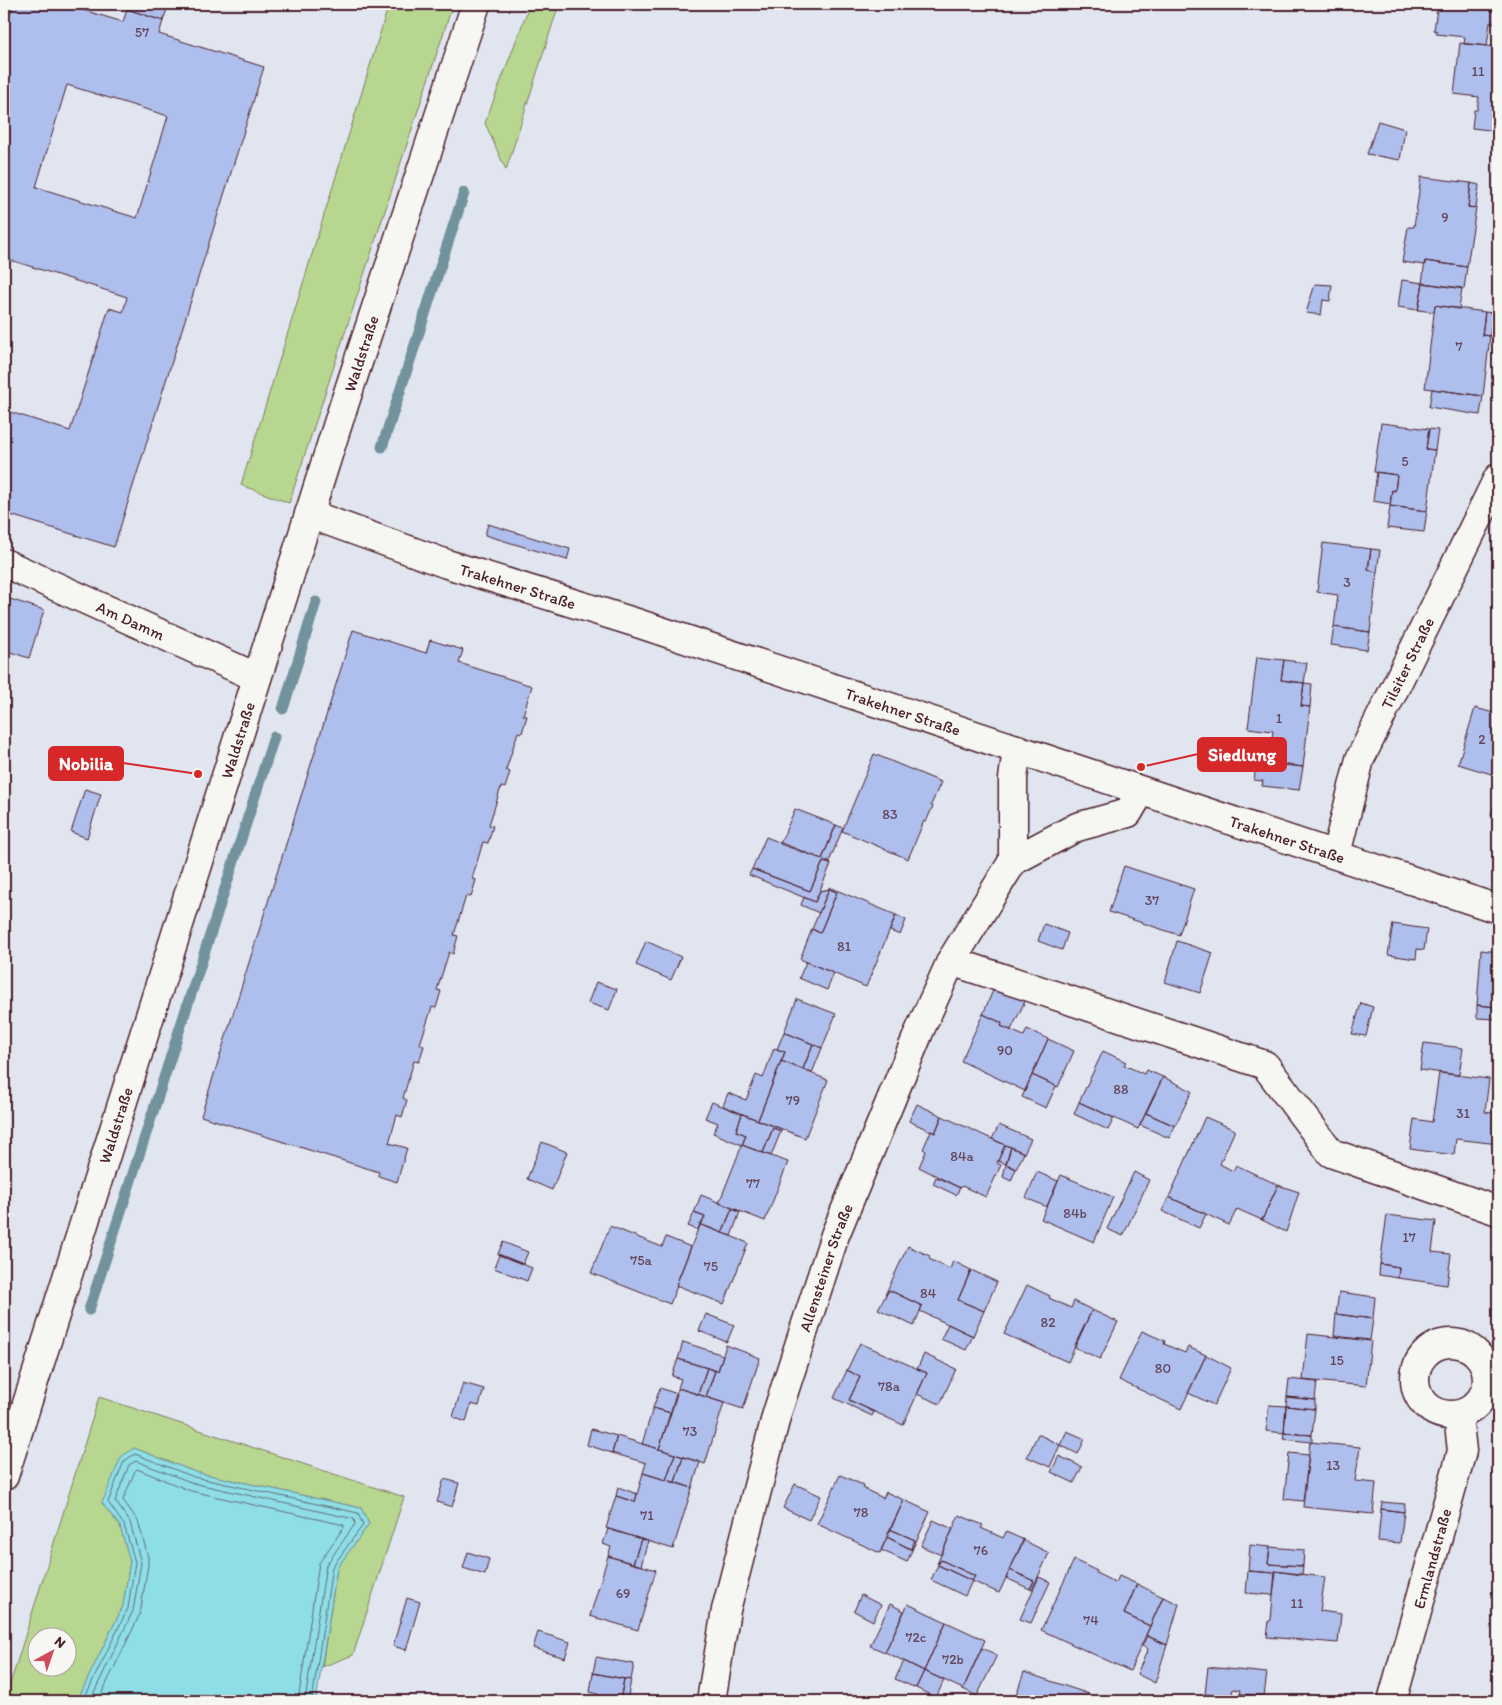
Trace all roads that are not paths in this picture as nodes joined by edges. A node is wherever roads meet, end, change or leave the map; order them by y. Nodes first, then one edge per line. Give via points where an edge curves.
1 (476, 4) edge
2 (1498, 478) edge
3 (309, 514) junction
4 (4, 562) edge
5 (256, 678) junction
6 (1017, 749) junction
7 (1141, 791) junction
8 (1336, 854) junction
9 (1013, 861) junction
10 (1498, 909) edge
11 (951, 961) junction
12 (1498, 1211) edge
13 (1458, 1415) dead end
14 (4, 1476) edge
15 (711, 1701) edge
16 (1392, 1701) edge

1 - 3 street, Waldstraße
2 - 8 street, Tilsiter Straße via 1360,759
3 - 5 street, Waldstraße
3 - 6 street, Trakehner Straße via 447,564
4 - 5 street, Am Damm
5 - 14 street, Waldstraße
6 - 7 street, Trakehner Straße
6 - 9 street via 1013,779
7 - 8 street, Trakehner Straße
7 - 9 street via 1128,812 1077,827
8 - 10 street, Trakehner Straße
9 - 11 street, Allensteiner Straße
11 - 12 street via 1265,1065 1331,1153
11 - 15 street, Allensteiner Straße via 835,1235 777,1413 726,1610
13 - 16 street, Ermlandstraße via 1462,1452

